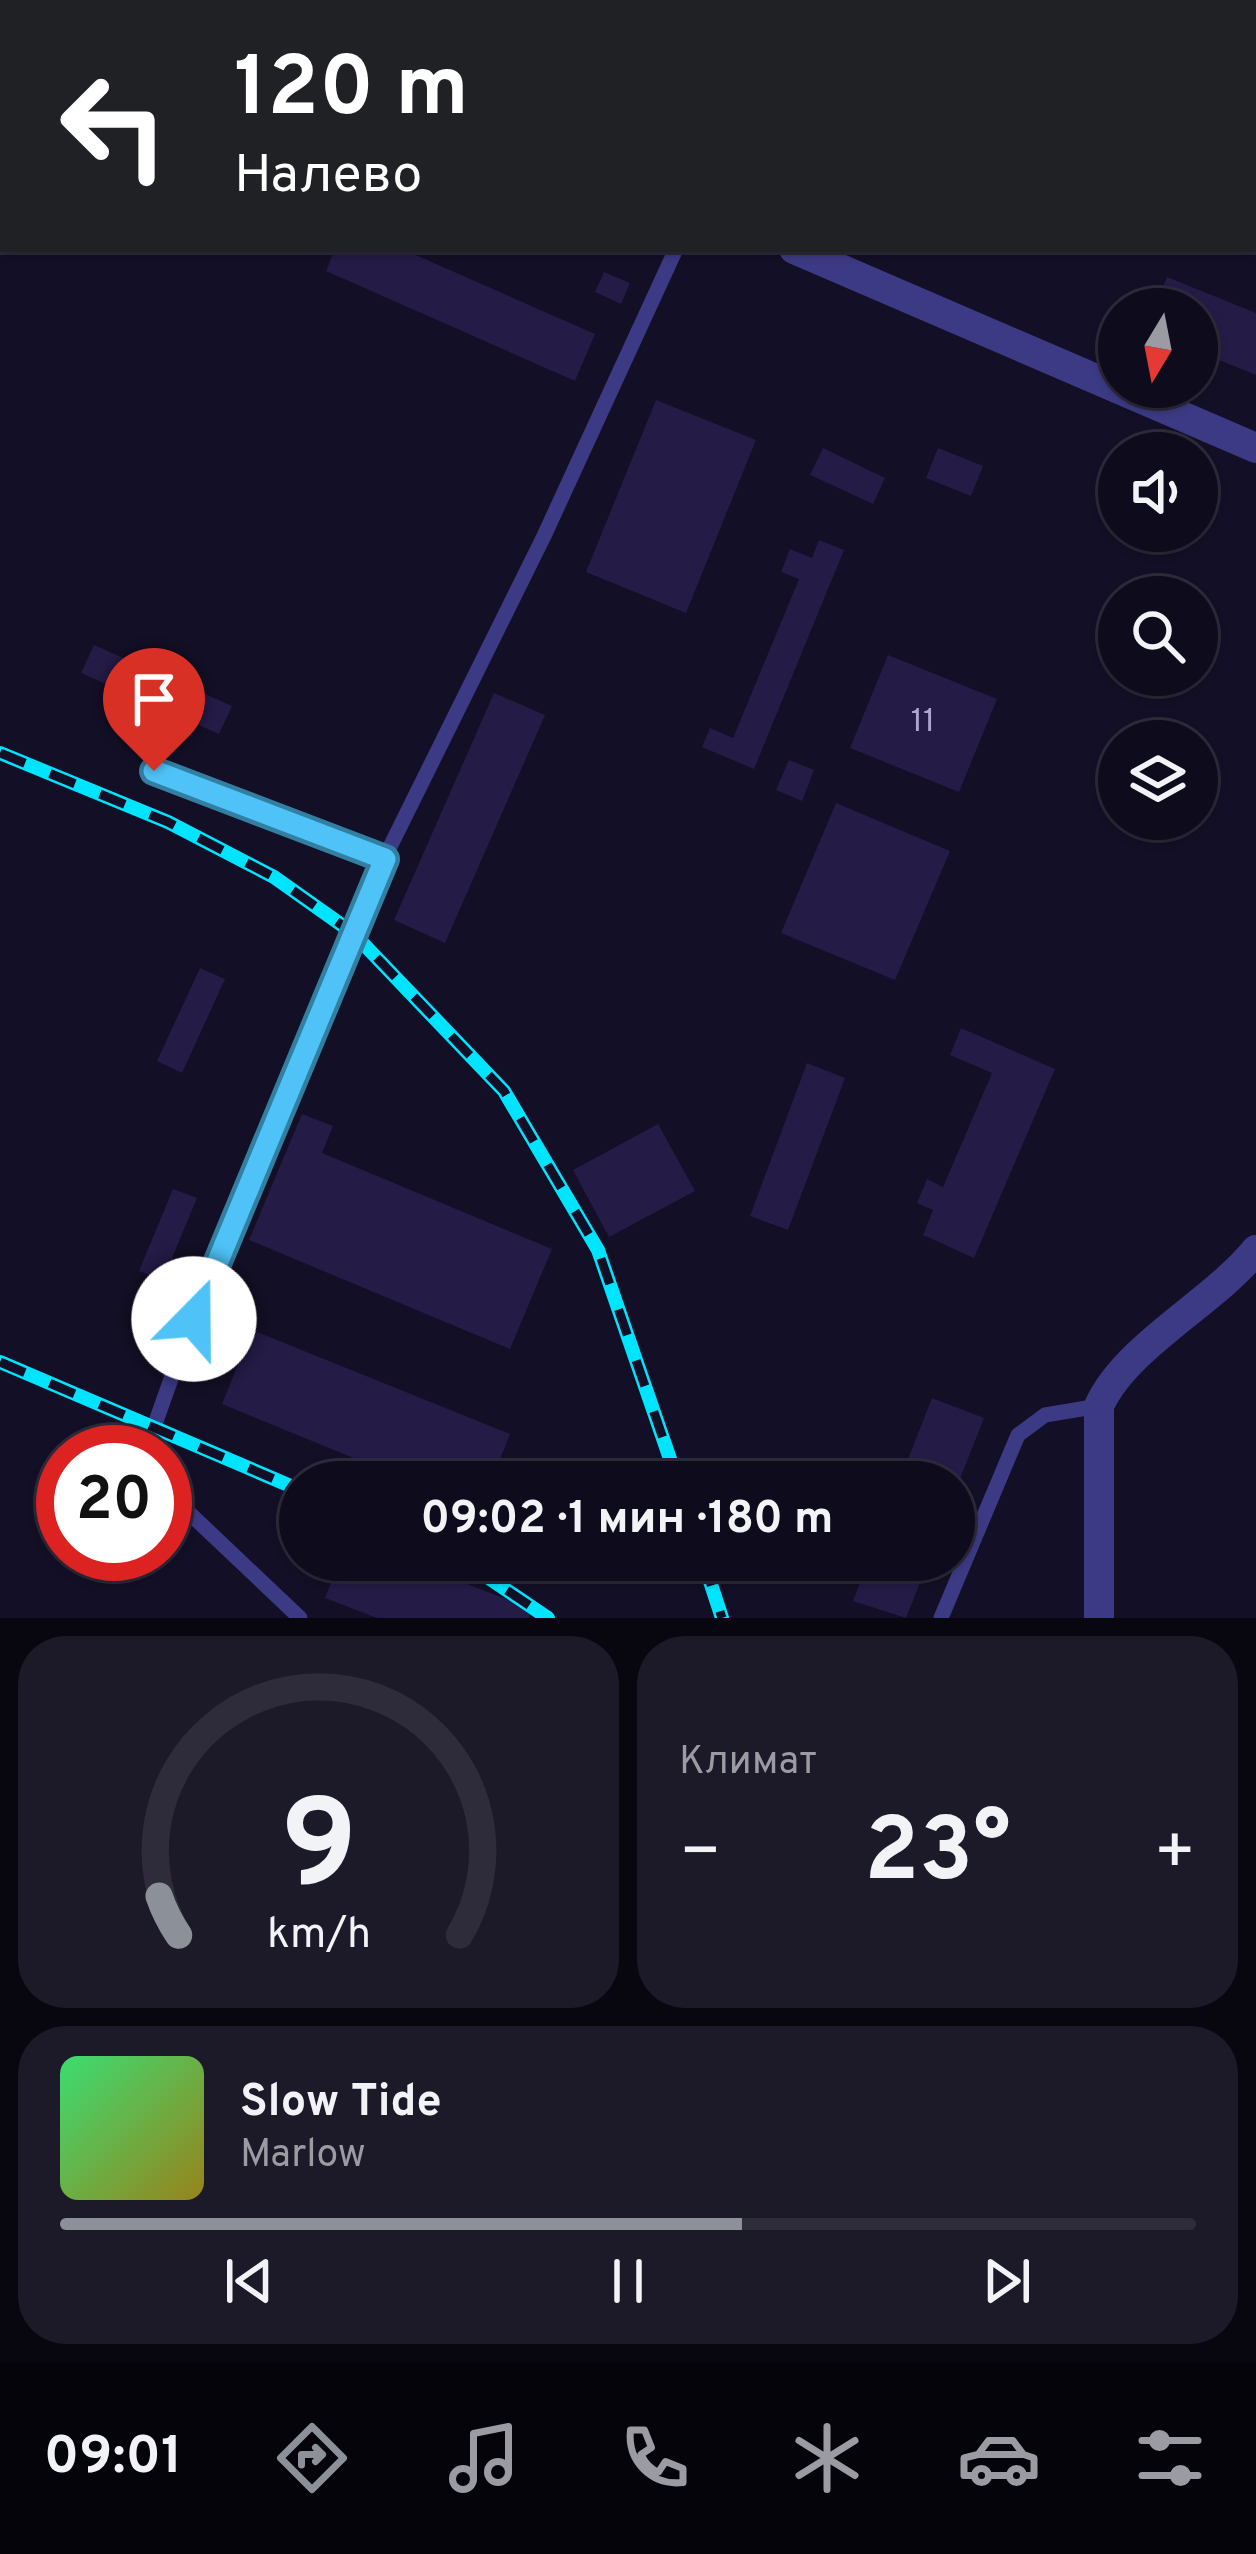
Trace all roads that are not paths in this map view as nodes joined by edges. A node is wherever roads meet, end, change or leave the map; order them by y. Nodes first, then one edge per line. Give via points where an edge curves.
1 (675, 252) edge
2 (801, 252) edge
3 (1256, 448) edge
4 (154, 771) dead end
5 (385, 859) junction
6 (1256, 1250) edge
7 (1099, 1406) junction
8 (155, 1425) edge
9 (192, 1516) edge
10 (300, 1618) edge
11 (941, 1618) edge
12 (1099, 1618) edge

1 - 5 lane
2 - 3 street
4 - 5 lane
5 - 8 lane
6 - 7 street via 1128,1365
7 - 11 lane via 1045,1415 1018,1435
7 - 12 street
9 - 10 lane

